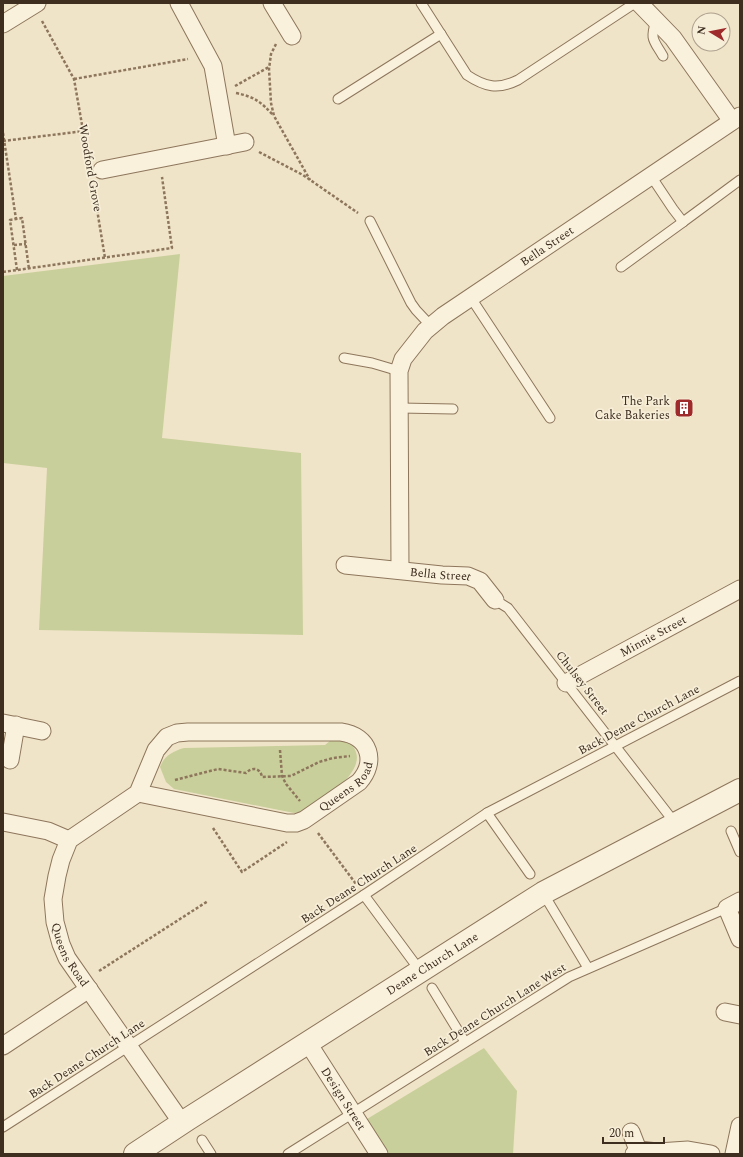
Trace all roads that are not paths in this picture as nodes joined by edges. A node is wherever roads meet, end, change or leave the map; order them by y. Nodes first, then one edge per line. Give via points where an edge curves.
1 (179, 3) edge
2 (272, 3) edge
3 (421, 3) edge
4 (635, 3) edge
5 (639, 3) edge
6 (35, 4) edge
7 (656, 20) junction
8 (3, 24) edge
9 (290, 34) road end
10 (441, 34) junction
11 (663, 56) dead end
12 (338, 99) dead end
13 (736, 118) edge
14 (245, 142) road end
15 (226, 146) junction
16 (94, 172) road end
17 (651, 176) junction
18 (740, 180) edge
19 (370, 221) road end
20 (683, 222) junction
21 (621, 267) dead end
22 (471, 298) junction
23 (431, 326) junction
24 (344, 358) dead end
25 (399, 371) junction
26 (400, 408) junction
27 (453, 409) dead end
28 (550, 418) dead end
29 (345, 565) dead end
30 (400, 570) junction
31 (740, 589) edge
32 (495, 600) joint
33 (740, 681) edge
34 (566, 683) junction
35 (10, 724) edge
36 (42, 731) dead end
37 (615, 746) junction
38 (10, 760) dead end
39 (139, 789) junction
40 (740, 790) edge
41 (487, 813) junction
42 (3, 822) edge
43 (675, 824) junction
44 (731, 831) dead end
45 (69, 840) junction
46 (740, 852) edge
47 (530, 874) dead end
48 (543, 893) junction
49 (364, 895) junction
50 (734, 904) edge
51 (740, 939) edge
52 (588, 968) junction
53 (426, 980) junction
54 (86, 985) junction
55 (465, 1042) junction
56 (308, 1043) junction
57 (3, 1046) edge
58 (129, 1046) junction
59 (353, 1114) junction
60 (182, 1123) junction
61 (740, 1126) edge
62 (3, 1127) edge
63 (631, 1132) dead end
64 (202, 1140) dead end
65 (636, 1152) edge
66 (290, 1153) edge
67 (135, 1154) edge
68 (211, 1154) edge
69 (379, 1154) edge
70 (711, 1154) edge
71 (734, 1154) edge

1 - 15 street via 213,66 222,93
2 - 9 street
3 - 10 lane
4 - 10 lane via 518,80 497,87 474,80 467,75
5 - 7 street
6 - 8 street
7 - 11 lane via 653,39
7 - 13 street
10 - 12 lane
13 - 17 street, Bella Street
14 - 15 street, Woodford Grove
15 - 16 street, Woodford Grove
17 - 20 lane
17 - 22 street, Bella Street
18 - 20 lane
19 - 23 lane via 411,303
20 - 21 lane
22 - 23 street, Bella Street
22 - 28 lane
23 - 25 street, Bella Street via 403,359
24 - 25 lane
25 - 26 street, Bella Street
26 - 27 lane
26 - 30 street, Bella Street
29 - 30 street, Bella Street
30 - 32 street, Bella Street via 475,578
31 - 34 street, Minnie Street
32 - 34 lane, Chulsey Street via 508,608
33 - 37 lane, Back Deane Church Lane
34 - 37 lane, Chulsey Street
35 - 36 street
35 - 38 street
37 - 41 lane, Back Deane Church Lane
37 - 43 lane, Chulsey Street
39 - 39 street, Queens Road via 208,807 287,823 302,820 358,782 366,774 369,754 360,739 348,733 177,733 167,738 156,750
39 - 45 street
40 - 43 street, Deane Church Lane
41 - 47 lane
41 - 49 lane, Back Deane Church Lane
42 - 45 street via 48,831
43 - 48 street, Deane Church Lane
44 - 46 lane
45 - 54 street, Queens Road via 57,876 55,922 64,951
48 - 52 lane
48 - 53 street, Deane Church Lane
49 - 53 lane
49 - 58 lane, Back Deane Church Lane
50 - 51 street
50 - 52 lane, Back Deane Church Lane West
52 - 55 lane, Back Deane Church Lane West via 569,977
53 - 55 lane
53 - 56 street, Deane Church Lane
54 - 57 street
54 - 58 street, Queens Road
55 - 59 lane, Back Deane Church Lane West
56 - 59 street, Design Street
56 - 60 street, Deane Church Lane
58 - 60 street, Queens Road
58 - 62 lane, Back Deane Church Lane
59 - 66 lane, Back Deane Church Lane West
59 - 69 street, Design Street
60 - 67 street, Deane Church Lane
61 - 71 street
63 - 65 street
64 - 68 lane
65 - 70 street via 688,1150

